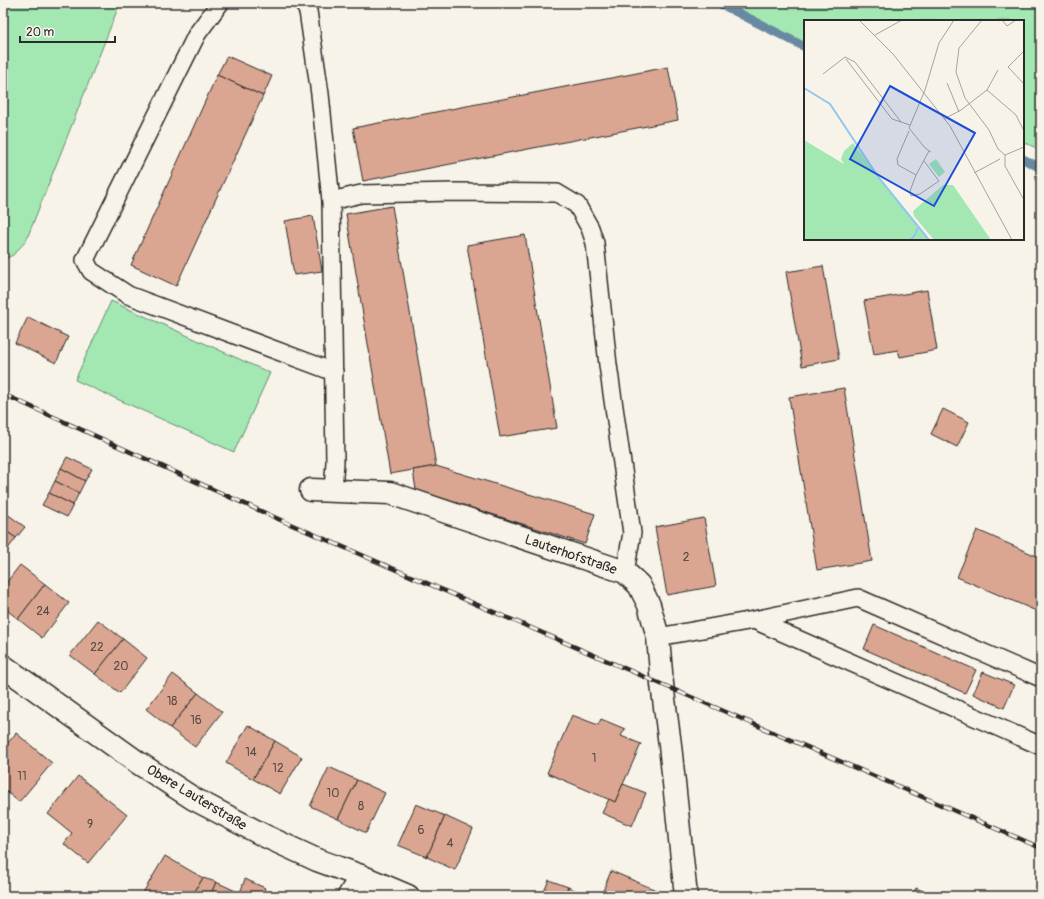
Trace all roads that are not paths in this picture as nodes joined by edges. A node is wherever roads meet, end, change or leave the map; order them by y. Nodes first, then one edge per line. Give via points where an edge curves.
1 (220, 3) edge
2 (303, 3) edge
3 (331, 202) junction
4 (334, 372) junction
5 (310, 490) dead end
6 (333, 491) junction
7 (625, 572) junction
8 (754, 620) junction
9 (658, 637) junction
10 (3, 666) edge
11 (1041, 678) edge
12 (1041, 746) edge
13 (361, 876) junction
14 (349, 896) edge
15 (408, 896) edge
16 (686, 896) edge

1 - 4 lane via 197,34 85,260 91,271 128,295
2 - 3 lane via 310,18
3 - 4 lane
3 - 7 lane via 361,194 557,192 577,206 590,228 595,243 608,365 632,533
4 - 6 lane
5 - 6 street, Lauterhofstraße
6 - 7 street, Lauterhofstraße via 390,493
7 - 9 street, Lauterhofstraße via 639,585 649,605
8 - 9 lane
8 - 11 lane via 858,598
8 - 12 lane
9 - 16 street, Lauterhofstraße
10 - 13 street, Obere Lauterstraße via 137,762 194,799 317,860
13 - 14 street
13 - 15 street, Obere Lauterstraße

